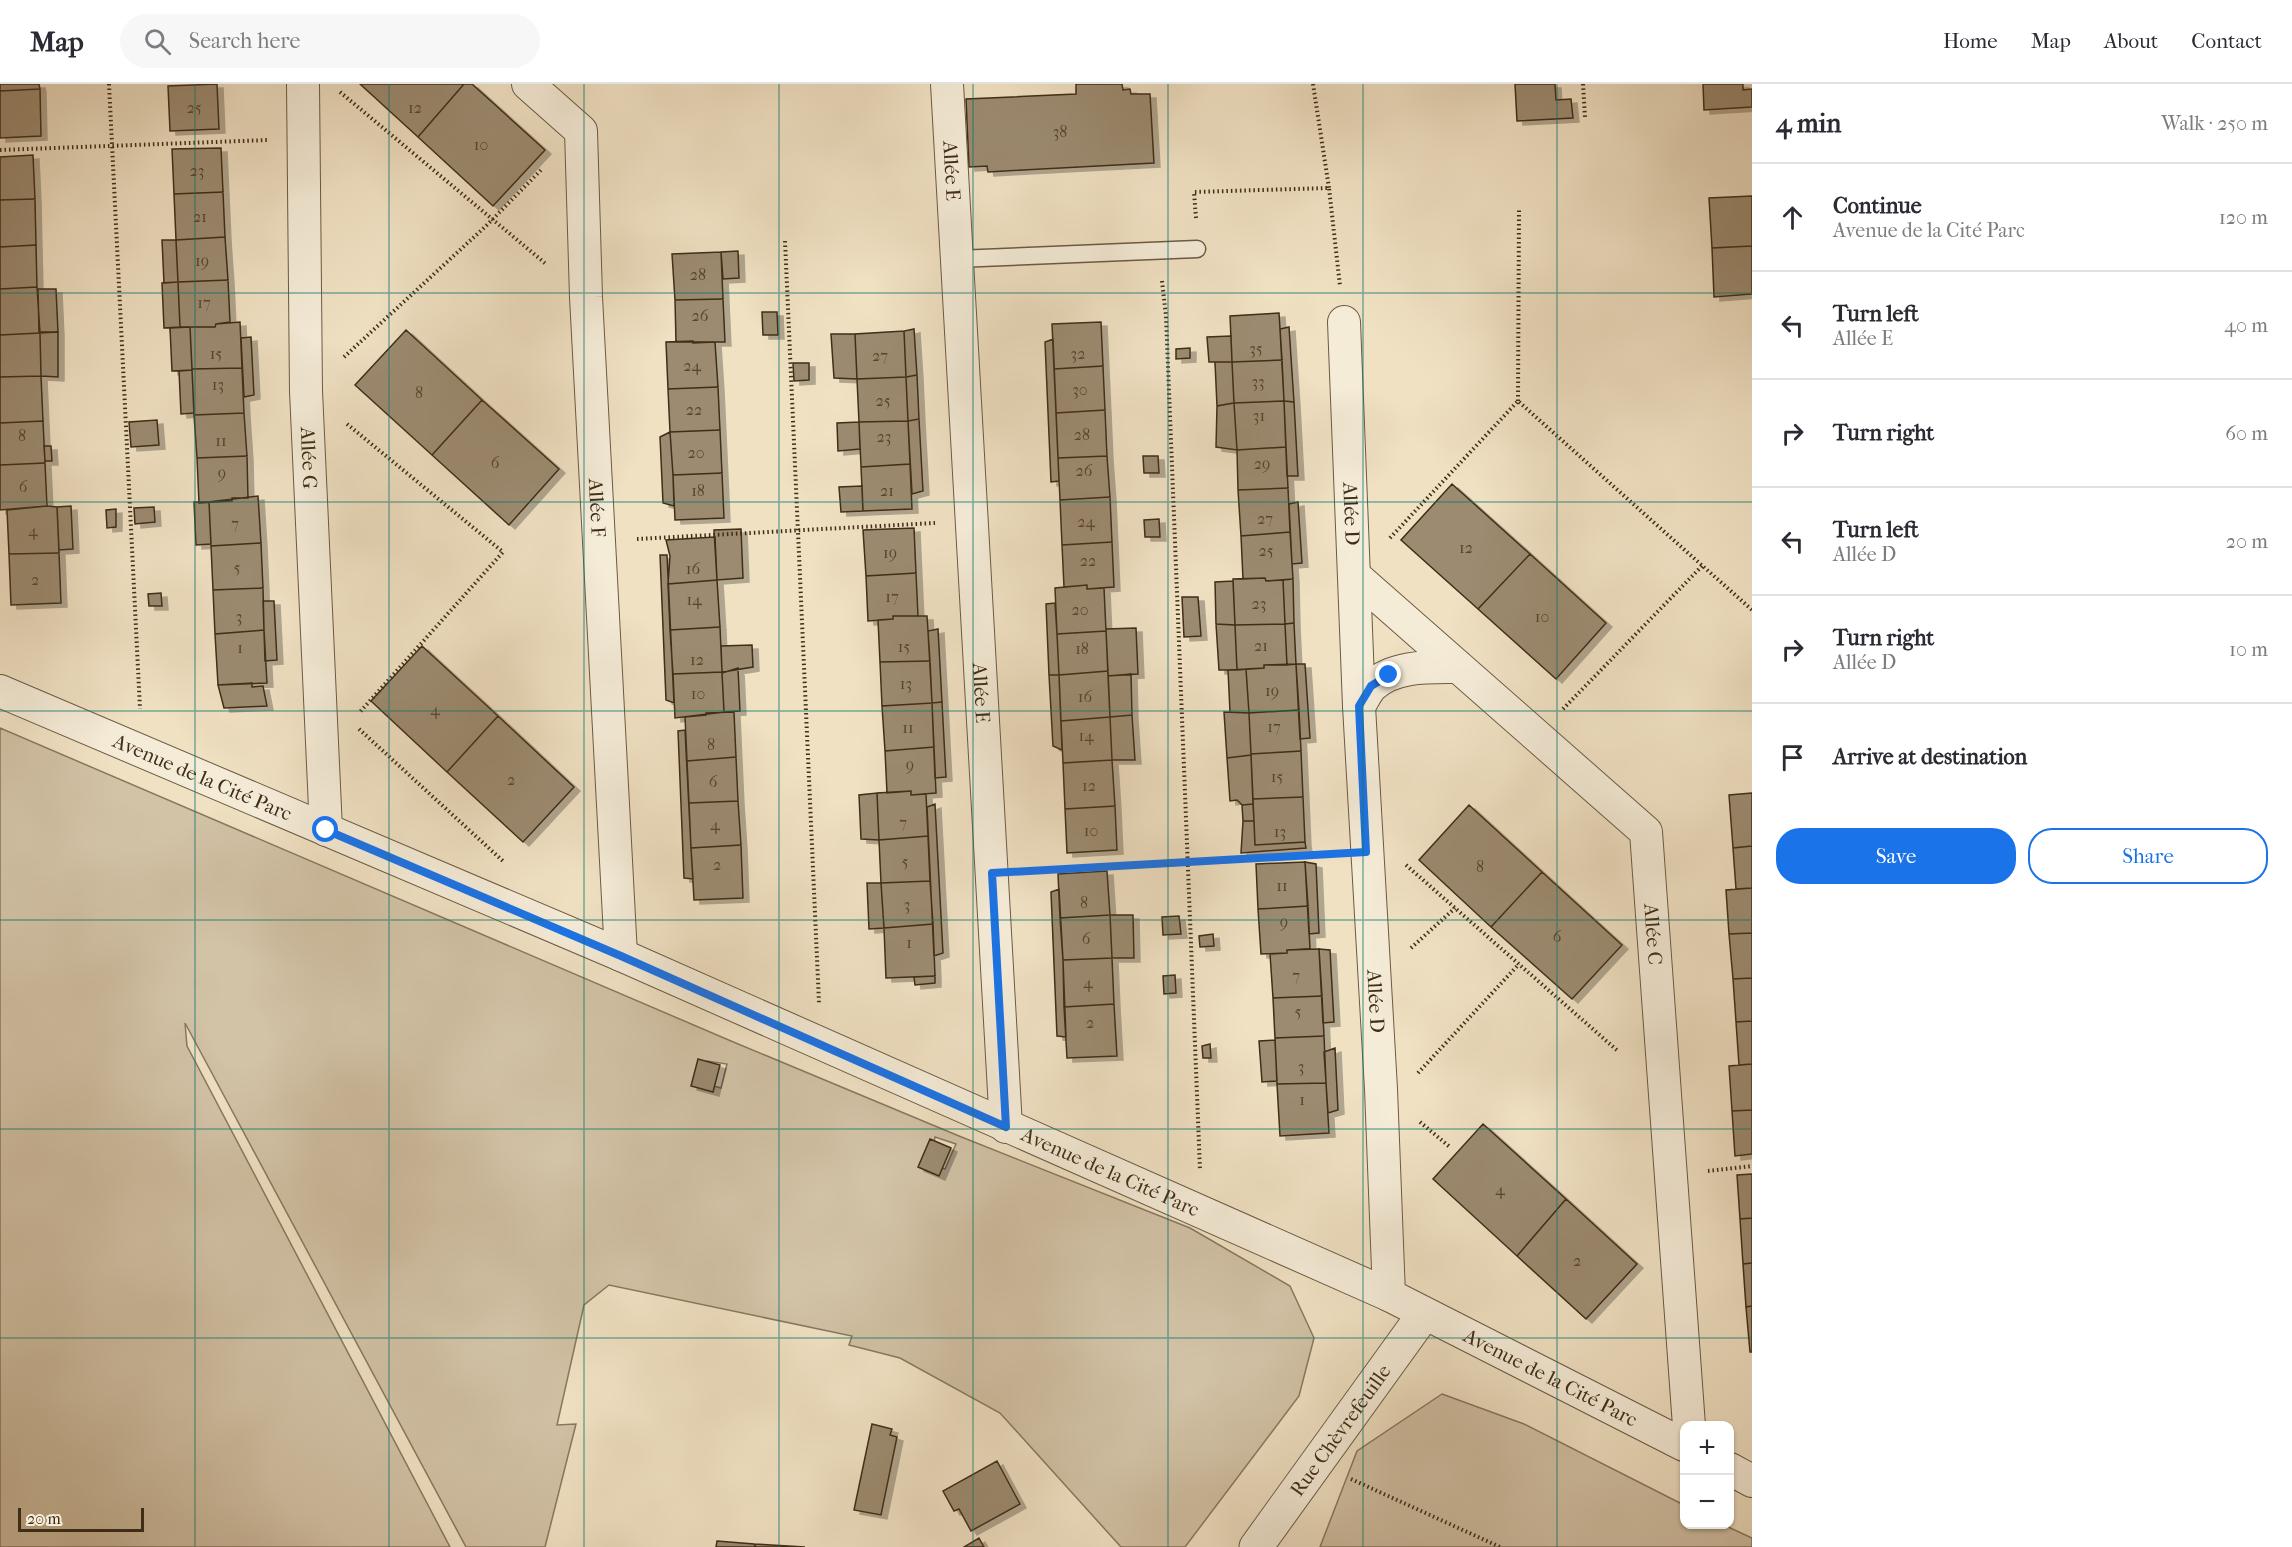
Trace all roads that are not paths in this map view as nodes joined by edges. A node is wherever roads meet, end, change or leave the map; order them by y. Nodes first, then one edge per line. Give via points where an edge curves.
1 (303, 84) edge
2 (528, 84) edge
3 (947, 84) edge
4 (1197, 249) road end
5 (957, 259) junction
6 (1344, 322) road end
7 (1355, 576) junction
8 (1458, 667) junction
9 (0, 691) edge
10 (1359, 706) junction
11 (326, 830) junction
12 (621, 956) junction
13 (1006, 1127) junction
14 (1389, 1295) junction
15 (1424, 1314) junction
16 (1689, 1421) edge
17 (1680, 1443) edge
18 (1734, 1471) edge
19 (1752, 1481) edge
20 (1256, 1547) edge

1 - 11 street, Allée G via 306,391
2 - 12 street, Allée F via 581,131 586,297
3 - 5 street, Allée E
4 - 5 lane
5 - 13 street, Allée E
6 - 7 street, Allée D
7 - 8 street, Allée C
7 - 10 street, Allée D
8 - 10 street via 1418,668 1389,675 1371,686
8 - 16 street, Allée C via 1646,832
9 - 11 street, Avenue de la Cité Parc
10 - 14 street, Allée D
11 - 12 street, Avenue de la Cité Parc
12 - 13 street, Avenue de la Cité Parc
13 - 14 street, Avenue de la Cité Parc
14 - 15 street, Avenue de la Cité Parc
15 - 17 street, Avenue de la Cité Parc
15 - 20 street, Rue Chèvrefeuille
18 - 19 street

